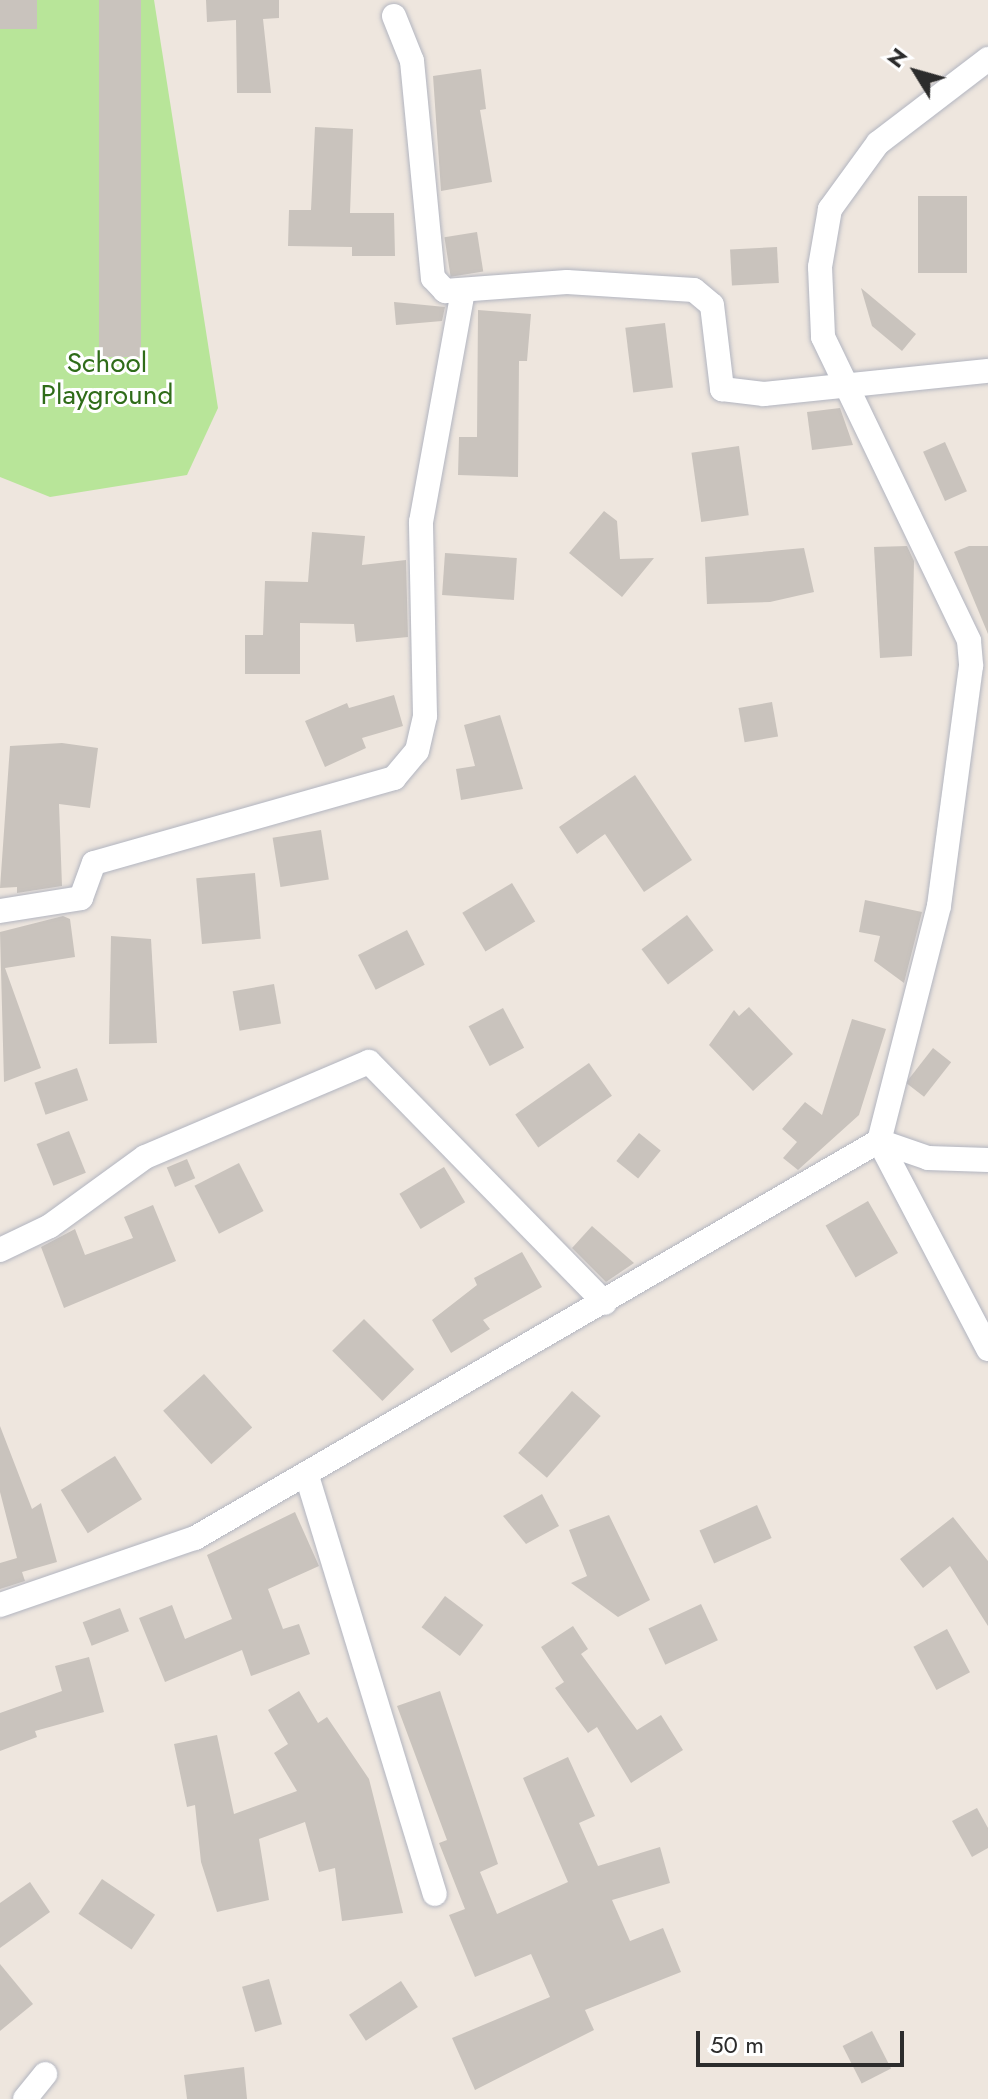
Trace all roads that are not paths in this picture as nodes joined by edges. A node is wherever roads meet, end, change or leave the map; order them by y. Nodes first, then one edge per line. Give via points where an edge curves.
1 (394, 16) dead end
2 (988, 59) edge
3 (463, 291) junction
4 (988, 371) edge
5 (846, 384) junction
6 (0, 911) edge
7 (879, 1141) junction
8 (988, 1160) edge
9 (0, 1250) edge
10 (605, 1303) junction
11 (988, 1349) edge
12 (307, 1476) junction
13 (0, 1605) edge
14 (435, 1894) dead end
15 (45, 2074) dead end
16 (25, 2099) edge

1 - 3 street via 412,61 433,278 445,291
2 - 5 street via 878,143 830,209 820,267 823,337
3 - 5 street via 567,282 694,290 712,305 722,389 764,394
3 - 6 street via 421,522 425,716 417,751 394,778 94,863 81,898
4 - 5 street
5 - 7 street via 969,641 971,666 939,906
7 - 8 street via 928,1158
7 - 10 street
7 - 11 street
9 - 10 street via 50,1226 145,1157 369,1062
10 - 12 street via 441,1391
12 - 13 street via 195,1538
12 - 14 street
15 - 16 street

